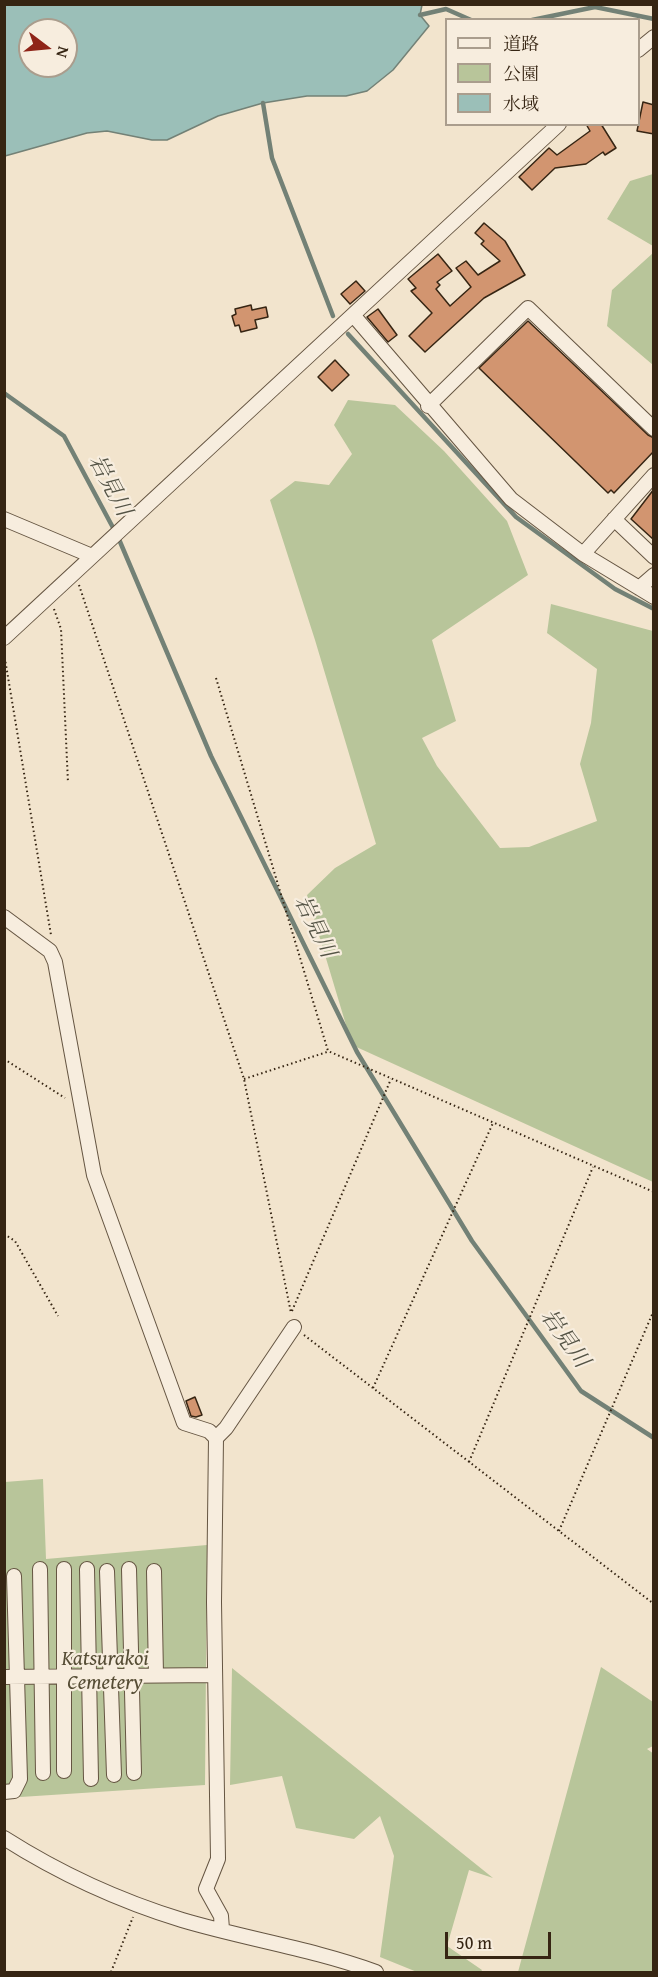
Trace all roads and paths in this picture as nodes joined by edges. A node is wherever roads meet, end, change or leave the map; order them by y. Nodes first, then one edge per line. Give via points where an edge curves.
1 (654, 36) edge
2 (640, 50) edge
3 (557, 126) edge
4 (354, 316) junction
5 (428, 406) junction
6 (654, 429) edge
7 (654, 475) edge
8 (4, 519) edge
9 (614, 519) junction
10 (583, 554) junction
11 (92, 556) junction
12 (654, 557) edge
13 (75, 571) junction
14 (654, 575) edge
15 (639, 588) junction
16 (50, 595) junction
17 (654, 597) edge
18 (4, 638) edge
19 (4, 653) edge
20 (216, 678) dead end
21 (68, 783) dead end
22 (4, 916) edge
23 (50, 951) junction
24 (328, 1051) junction
25 (4, 1059) edge
26 (244, 1079) junction
27 (391, 1079) junction
28 (80, 1108) junction
29 (493, 1123) junction
30 (593, 1167) junction
31 (654, 1192) edge
32 (4, 1233) edge
33 (654, 1310) edge
34 (291, 1312) junction
35 (58, 1316) dead end
36 (294, 1327) junction
37 (372, 1388) junction
38 (216, 1438) junction
39 (469, 1462) junction
40 (558, 1531) junction
41 (40, 1569) dead end
42 (64, 1569) dead end
43 (87, 1569) dead end
44 (129, 1569) dead end
45 (107, 1571) dead end
46 (154, 1571) dead end
47 (14, 1576) dead end
48 (654, 1598) edge
49 (653, 1603) edge
50 (133, 1674) junction
51 (88, 1675) junction
52 (110, 1675) junction
53 (156, 1675) junction
54 (215, 1675) junction
55 (41, 1676) junction
56 (66, 1676) junction
57 (11, 1677) edge
58 (64, 1771) dead end
59 (43, 1773) dead end
60 (134, 1773) dead end
61 (114, 1775) dead end
62 (91, 1779) dead end
63 (4, 1792) edge
64 (4, 1838) edge
65 (138, 1905) junction
66 (222, 1929) junction
67 (111, 1972) edge
68 (376, 1972) edge

1 - 2 street
3 - 4 street
4 - 5 street
4 - 11 street
5 - 6 street via 528,308
5 - 10 street via 511,499
7 - 9 street
8 - 11 street
9 - 10 street
9 - 12 street
10 - 15 street
11 - 13 street
13 - 16 street
13 - 26 path
14 - 15 street
15 - 17 street
16 - 18 street
16 - 21 path via 61,629
19 - 23 path via 52,938
20 - 24 path
22 - 23 street
23 - 28 street
24 - 26 path
24 - 27 path
25 - 28 path
26 - 34 path
27 - 29 path
27 - 34 path
28 - 38 street via 94,1175 184,1423 209,1431
29 - 30 path
29 - 37 path
30 - 31 path
30 - 39 path
32 - 35 path via 15,1241
33 - 40 path
34 - 36 path
36 - 37 path
36 - 38 street
37 - 39 path
38 - 54 street
39 - 40 path
40 - 49 path
41 - 55 street
42 - 56 street
43 - 51 street
44 - 50 street
45 - 52 street
46 - 53 street
47 - 57 street
48 - 49 path
50 - 52 street
50 - 53 street
50 - 60 street
51 - 52 street
51 - 56 street
51 - 62 street
52 - 61 street
53 - 54 street
54 - 66 street via 218,1859 206,1889 221,1916
55 - 56 street
55 - 57 street
55 - 59 street
56 - 58 street
57 - 63 street via 20,1779 14,1791
64 - 65 street via 44,1863
65 - 66 street
65 - 67 path
66 - 68 street

